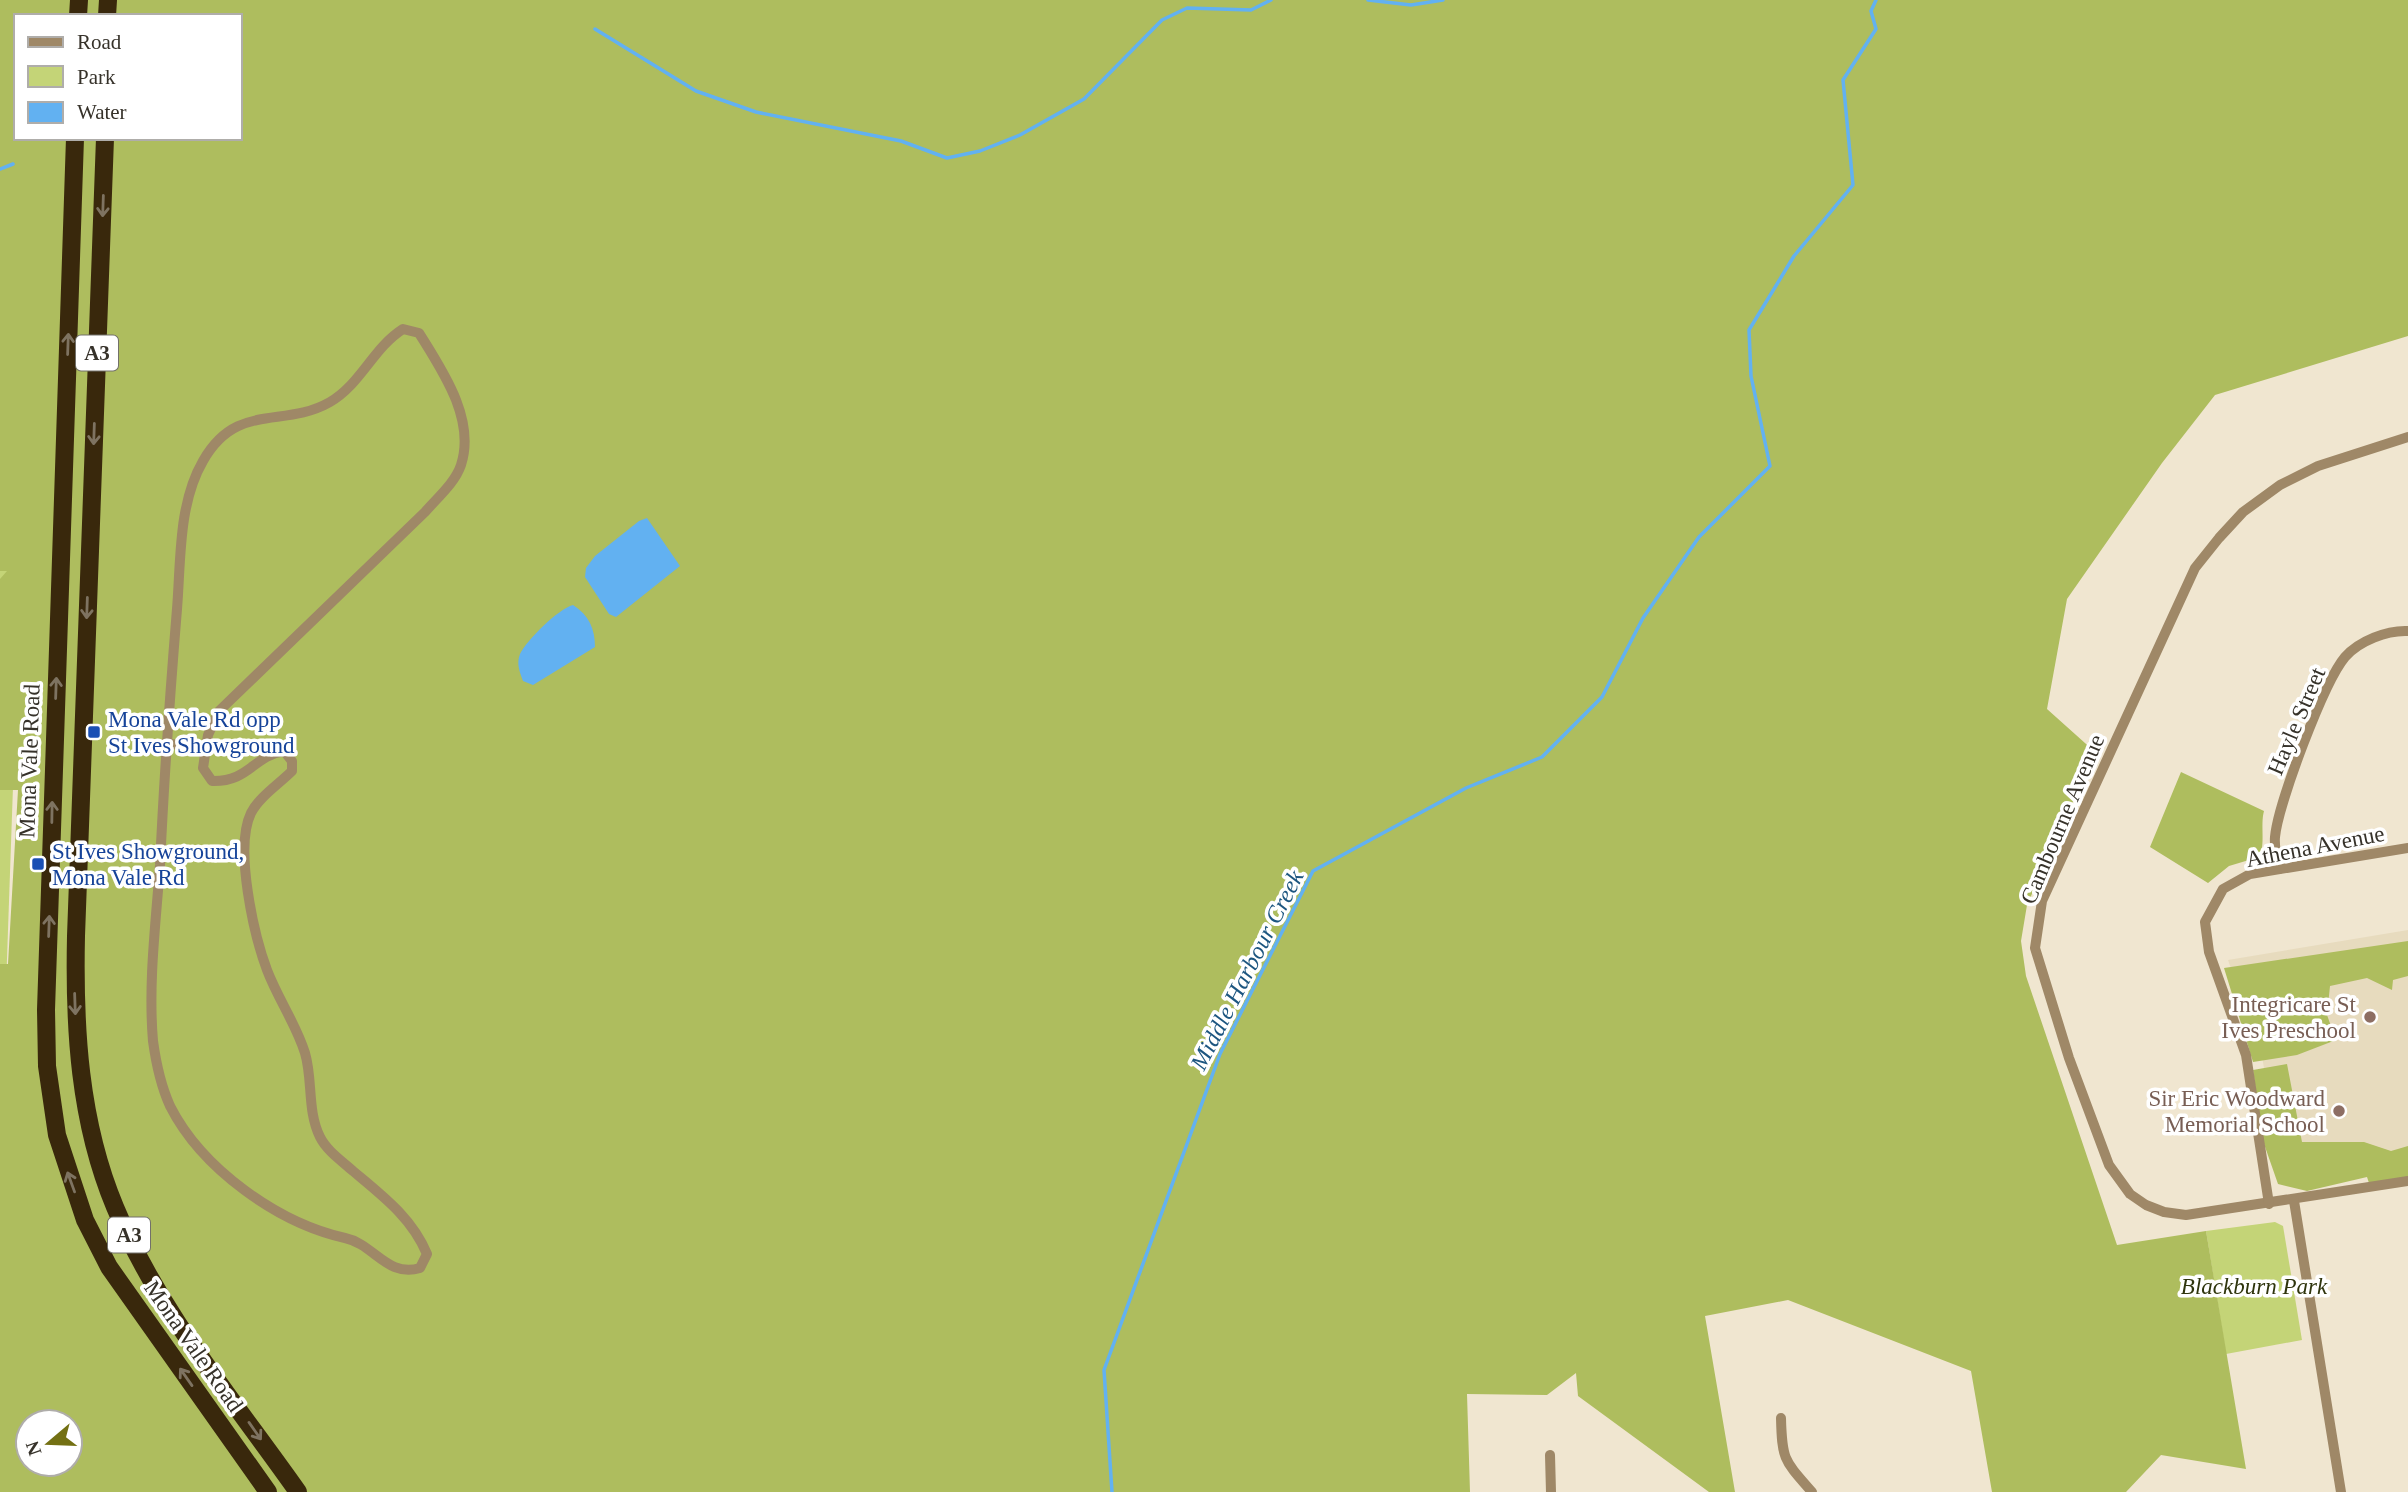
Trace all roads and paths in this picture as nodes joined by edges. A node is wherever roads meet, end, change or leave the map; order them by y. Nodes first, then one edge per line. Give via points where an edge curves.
1 (75, 140) edge
2 (104, 140) edge
3 (2408, 437) edge
4 (2408, 631) edge
5 (166, 744) junction
6 (203, 753) junction
7 (2408, 848) edge
8 (2279, 869) junction
9 (2408, 1181) edge
10 (2294, 1201) junction
11 (2269, 1204) junction
12 (1781, 1418) dead end
13 (1550, 1455) dead end
14 (268, 1492) edge
15 (298, 1492) edge
16 (1551, 1492) edge
17 (1812, 1492) edge
18 (2341, 1492) edge

14 -> 1 highway, Mona Vale Road / A3 via 108,1267 68,1175 50,1092 46,1010
2 -> 15 highway, Mona Vale Road / A3 via 76,936 75,1002 86,1105 115,1207 150,1279
3 - 11 street, Cambourne Avenue via 2319,466 2280,485 2243,512 2195,568 2042,901 2035,948 2068,1058 2109,1165 2130,1194 2164,1212 2186,1215
4 - 8 street, Hayle Street via 2371,639 2345,657 2322,699 2280,806 2275,839
5 - 6 street
5 - 6 street via 184,527 194,478 205,457 237,425 329,402 349,387 390,338 403,329 419,333 455,399 465,433 461,465 425,512 219,711
5 - 6 street via 152,995 158,1070 170,1105 221,1169 258,1201 303,1226 351,1239 388,1265 406,1272 420,1268 427,1254 418,1233 320,1138 306,1055 258,941 245,832 251,812 292,771 292,761 284,751 275,753 231,781 212,781 203,768
7 - 8 street, Athena Avenue
8 - 11 street, Athena Avenue via 2250,874 2222,889 2205,922 2208,952 2246,1055
9 - 10 street, Cambourne Avenue
10 - 11 street, Cambourne Avenue
10 - 18 street
12 - 17 street via 1782,1454
13 - 16 street

